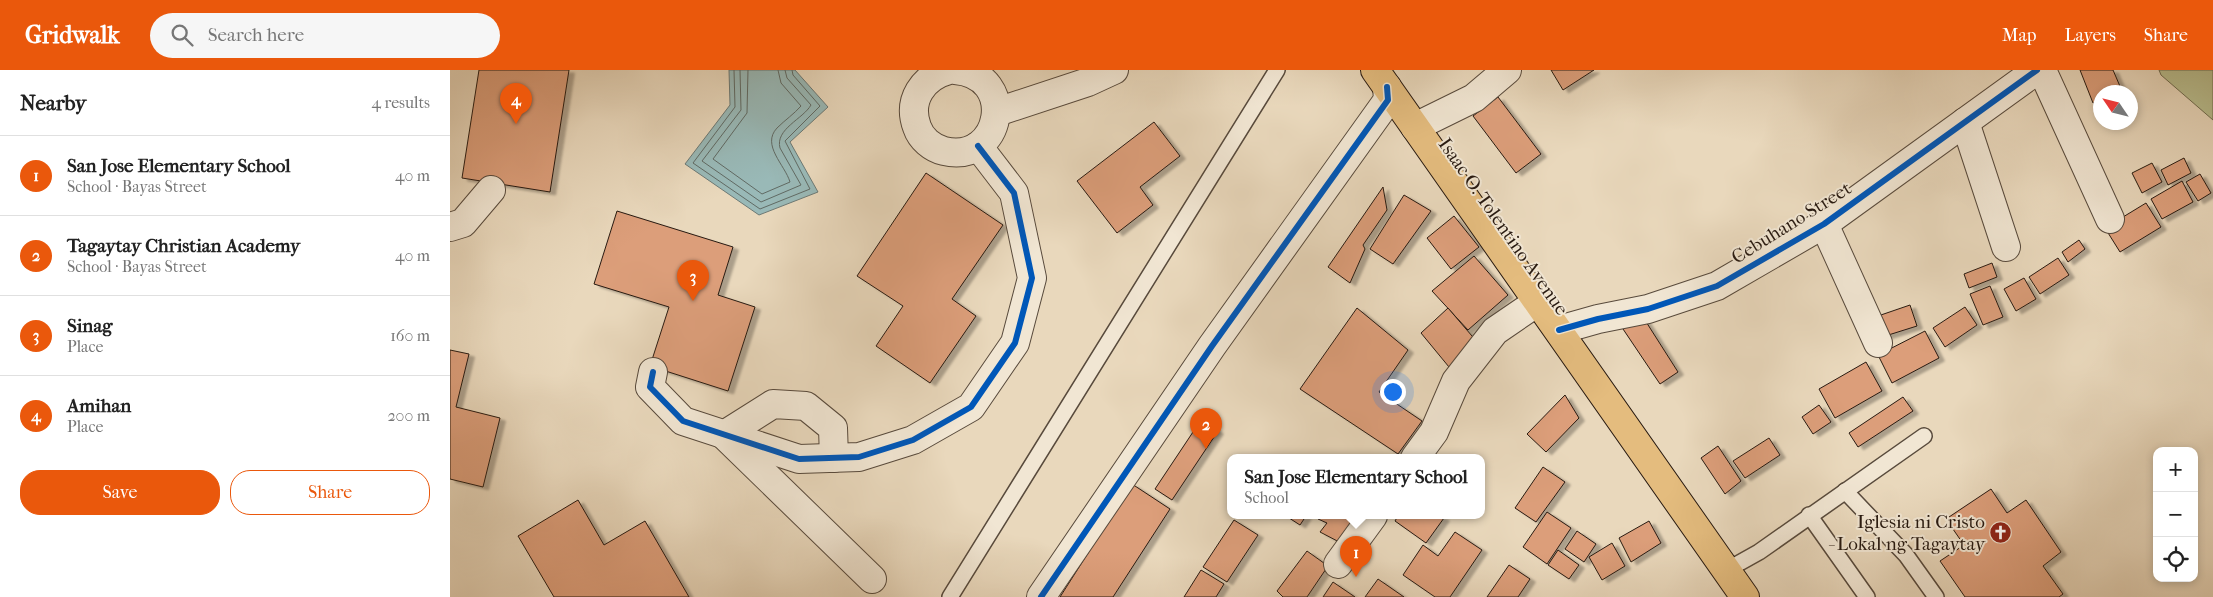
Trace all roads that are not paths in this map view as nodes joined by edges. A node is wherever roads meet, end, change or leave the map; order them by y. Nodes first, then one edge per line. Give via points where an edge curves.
1 (1114, 70) edge
2 (1277, 70) edge
3 (1507, 70) edge
4 (2037, 70) edge
5 (2042, 70) edge
6 (944, 71) edge
7 (1381, 78) edge
8 (997, 112) junction
9 (1965, 122) junction
10 (1415, 127) junction
11 (978, 146) junction
12 (491, 190) dead end
13 (2110, 219) dead end
14 (1824, 224) junction
15 (450, 227) edge
16 (2006, 247) dead end
17 (1536, 299) junction
18 (1559, 330) junction
19 (1878, 343) dead end
20 (652, 372) dead end
21 (724, 435) junction
22 (1924, 436) dead end
23 (1418, 454) edge
24 (834, 458) junction
25 (1845, 491) junction
26 (1809, 515) junction
27 (1371, 519) edge
28 (1338, 564) dead end
29 (1725, 571) junction
30 (872, 578) dead end
31 (950, 597) edge
32 (1042, 597) edge
33 (1744, 597) edge
34 (1867, 597) edge
35 (1936, 597) edge

1 - 8 street via 1088,82
2 - 31 lane
3 - 10 street via 1474,98
4 - 9 street, Cebuhano Street
5 - 13 street
6 - 8 street via 965,71 978,76 995,98
6 - 11 street via 926,81 918,92 914,119 919,132 927,142 945,152 966,152
7 - 10 main road, Isaac O. Tolentino Avenue
7 - 32 street via 1388,100 1212,346
8 - 11 street via 988,137
9 - 14 street, Cebuhano Street
9 - 16 street
10 - 17 main road, Isaac O. Tolentino Avenue
11 - 24 street via 1014,193 1032,278 1015,343 971,407 913,440 858,457
12 - 15 street via 463,223
14 - 18 street, Cebuhano Street via 1717,286 1648,309 1598,318
14 - 19 street
17 - 18 main road, Isaac O. Tolentino Avenue
17 - 23 street via 1533,305 1495,331 1456,382 1434,432
18 - 29 main road, Isaac O. Tolentino Avenue
20 - 21 street via 650,387 683,421
21 - 24 street via 799,459
21 - 24 street via 773,404 806,406 833,428
21 - 30 street
22 - 25 lane
25 - 26 lane
25 - 35 lane via 1906,555
26 - 29 lane via 1759,552
26 - 34 lane
27 - 28 street
29 - 33 main road, Isaac O. Tolentino Avenue

